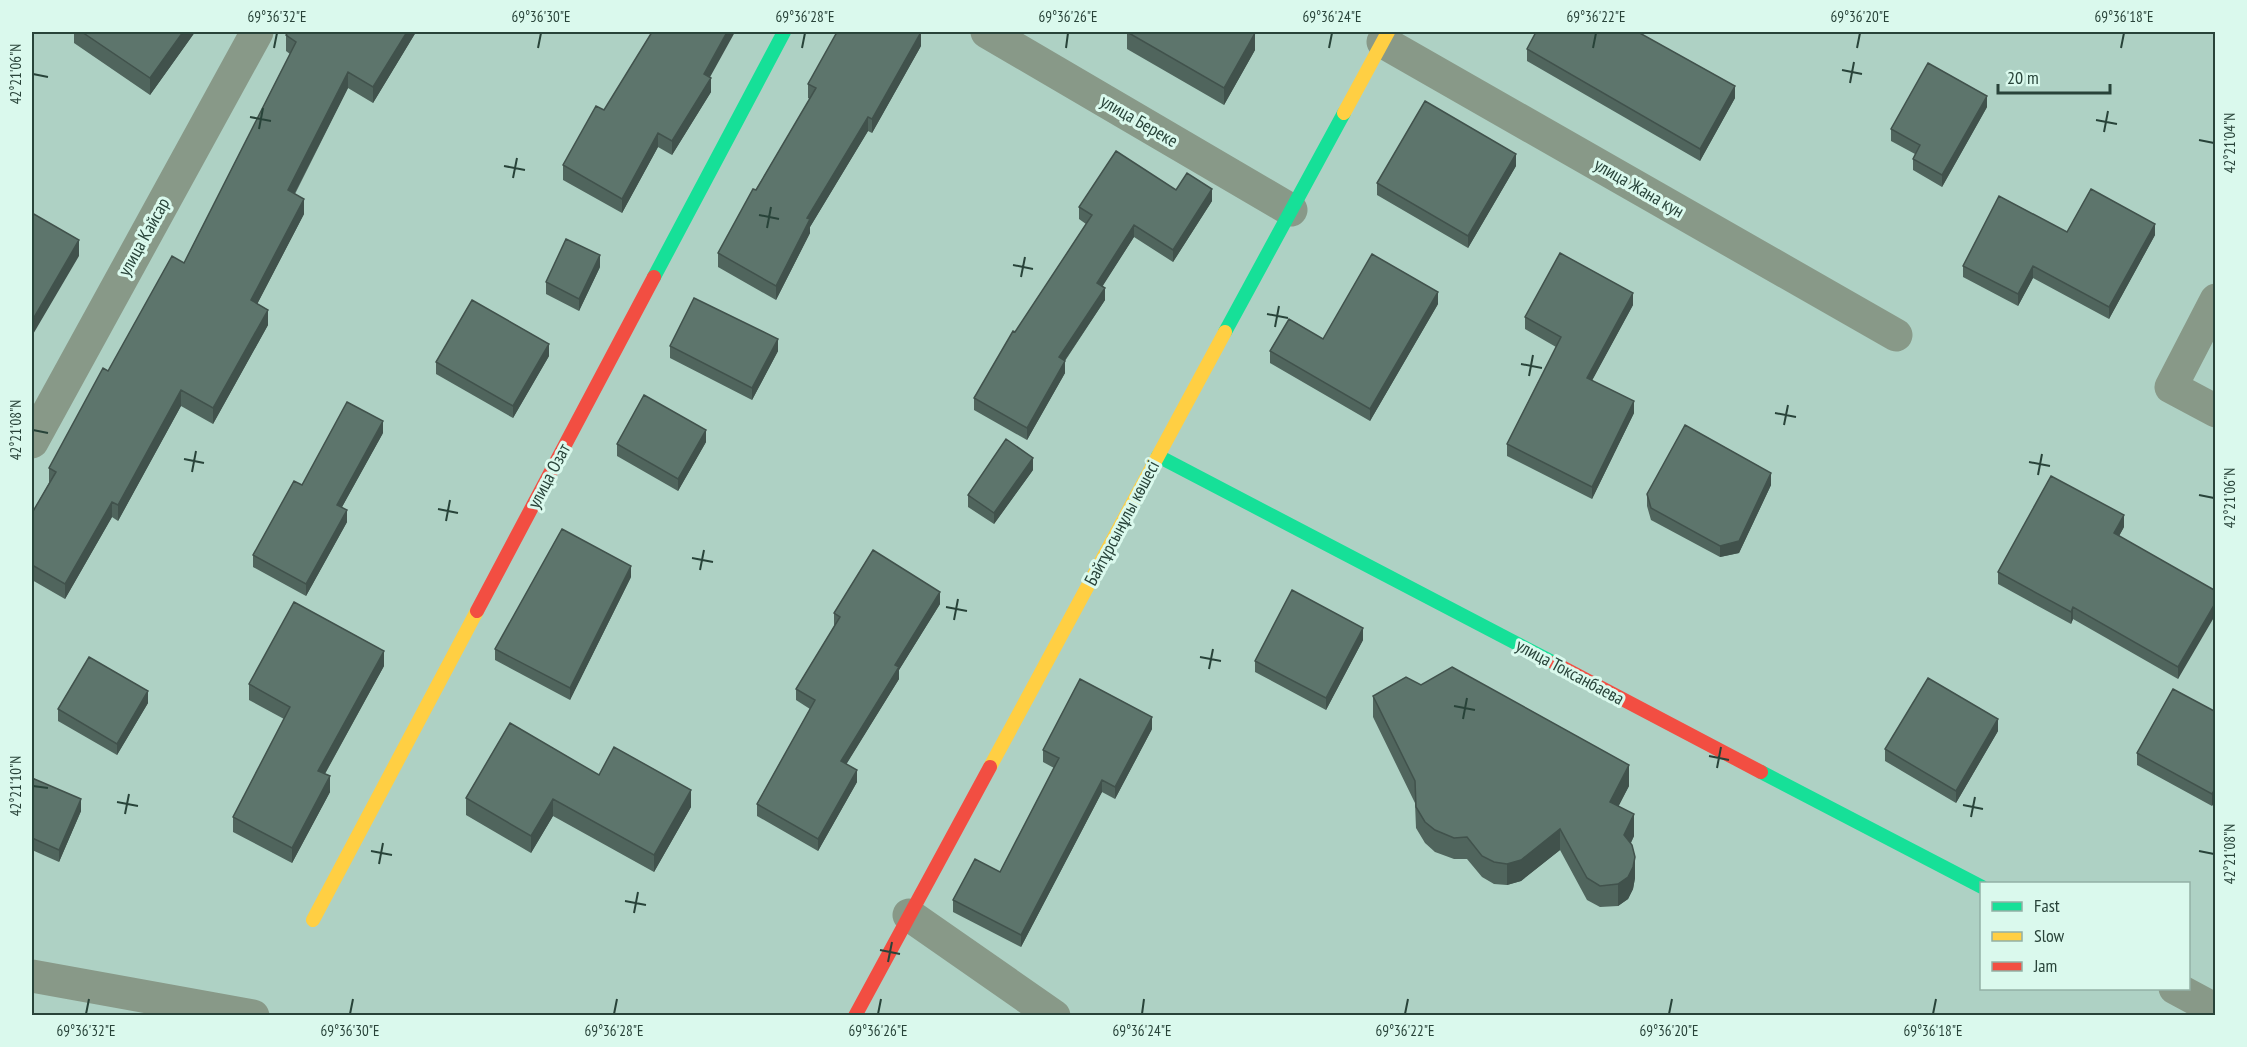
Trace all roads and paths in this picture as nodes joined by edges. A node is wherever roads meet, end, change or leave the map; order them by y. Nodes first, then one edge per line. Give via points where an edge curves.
1 (257, 32) edge
2 (784, 32) edge
3 (987, 32) edge
4 (1385, 37) edge
5 (1292, 210) junction
6 (2216, 300) edge
7 (1896, 335) dead end
8 (2216, 411) edge
9 (32, 441) edge
10 (1158, 456) junction
11 (1980, 886) edge
12 (909, 915) junction
13 (313, 920) dead end
14 (32, 976) edge
15 (2179, 990) edge
16 (2216, 1010) edge
17 (253, 1016) edge
18 (855, 1016) edge
19 (1054, 1016) edge

1 - 9 street, улица Кайсар
2 - 13 street, улица Озат
3 - 5 street, улица Береке
4 - 5 street, Байтұрсынұлы көшесі
4 - 7 street, улица Жана кун
5 - 10 street, Байтұрсынұлы көшесі
6 - 8 street via 2171,387
10 - 11 street, улица Токсанбаева
10 - 12 street, Байтұрсынұлы көшесі
12 - 18 street, Байтұрсынұлы көшесі
12 - 19 street
14 - 17 street
15 - 16 street

